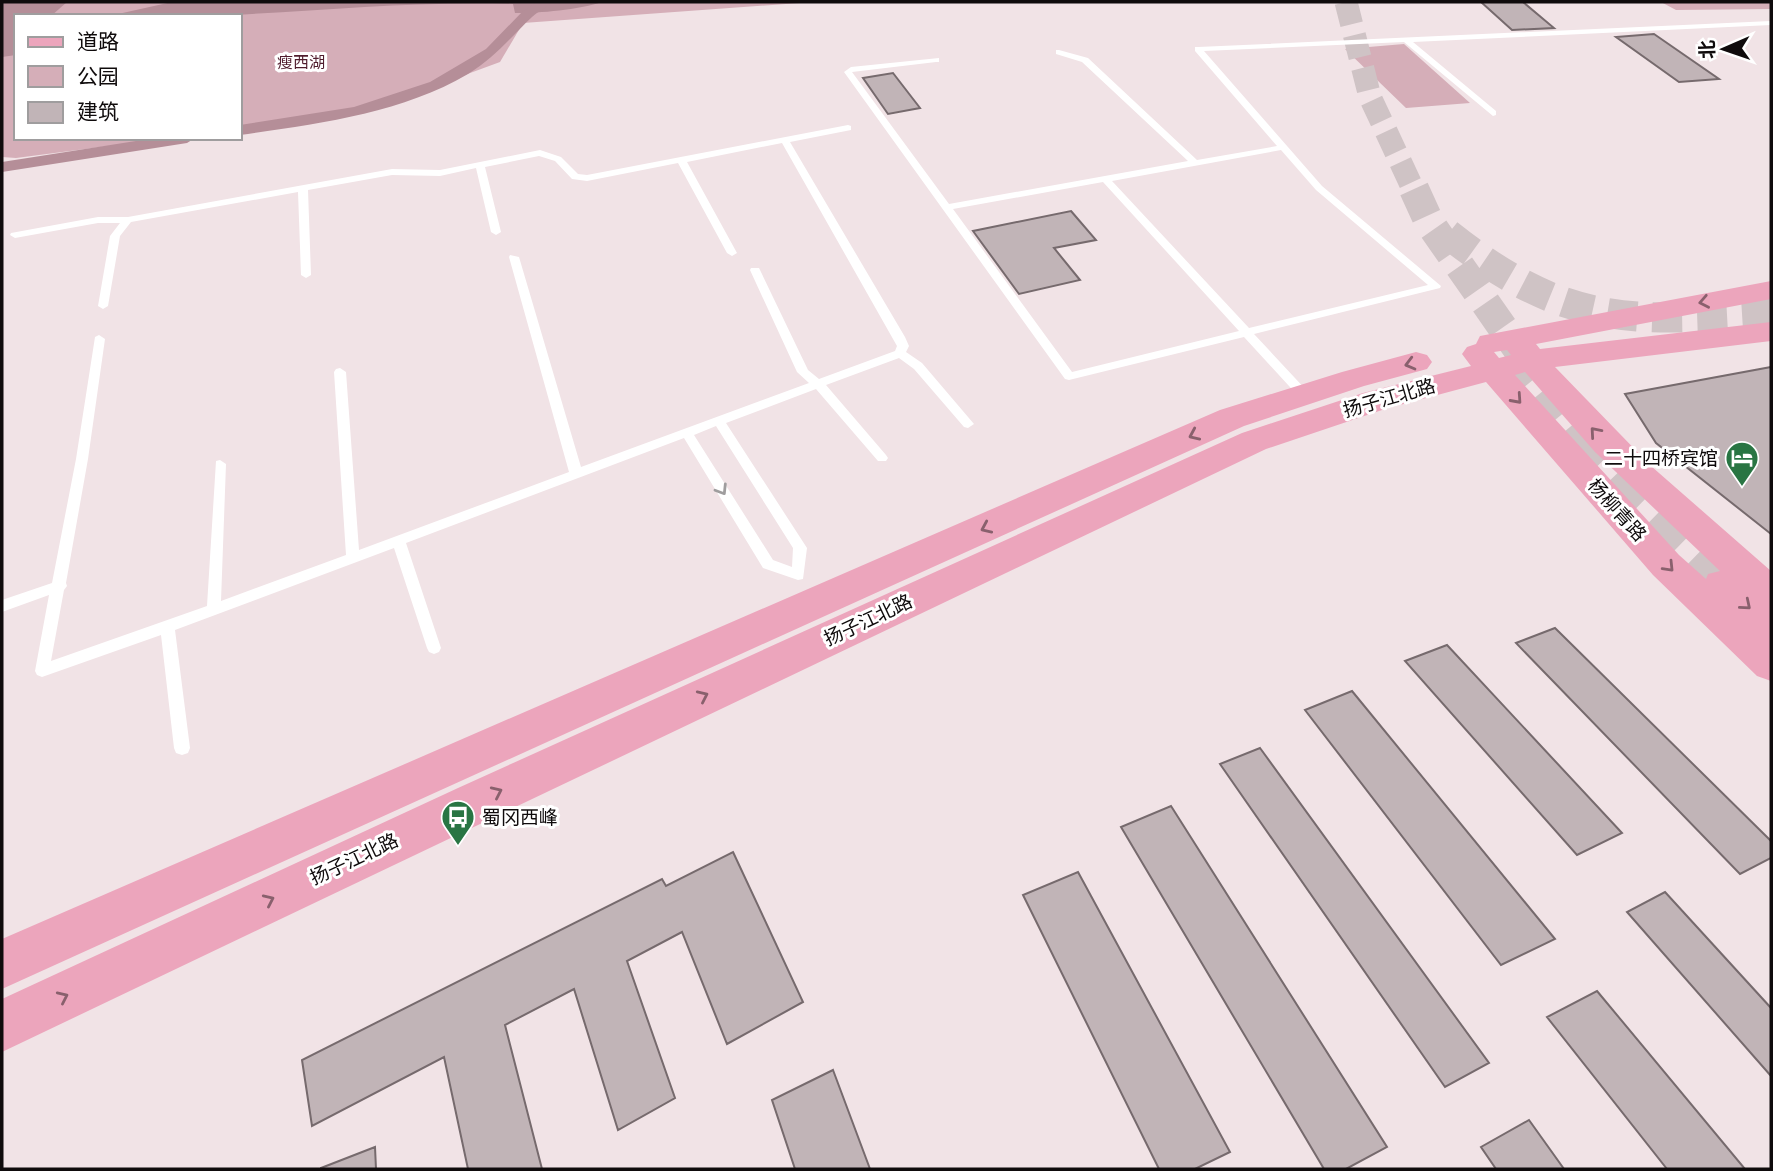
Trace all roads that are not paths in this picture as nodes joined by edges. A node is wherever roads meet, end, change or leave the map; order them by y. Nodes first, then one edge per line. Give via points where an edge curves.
1 (1771, 23) edge
2 (1406, 40) junction
3 (1059, 52) dead end
4 (936, 60) dead end
5 (1493, 113) dead end
6 (848, 128) dead end
7 (784, 140) junction
8 (1284, 147) junction
9 (681, 160) junction
10 (1195, 163) junction
11 (480, 164) junction
12 (1105, 179) junction
13 (303, 188) junction
14 (949, 207) junction
15 (128, 220) junction
16 (496, 232) dead end
17 (15, 235) dead end
18 (732, 254) dead end
19 (514, 257) dead end
20 (755, 270) dead end
21 (306, 275) dead end
22 (1771, 290) edge
23 (103, 306) dead end
24 (1771, 331) edge
25 (1245, 333) junction
26 (99, 339) dead end
27 (1523, 349) junction
28 (900, 354) junction
29 (1481, 358) junction
30 (340, 372) dead end
31 (816, 384) junction
32 (1304, 395) junction
33 (718, 420) junction
34 (968, 424) dead end
35 (686, 432) junction
36 (883, 458) dead end
37 (220, 464) dead end
38 (576, 473) junction
39 (398, 541) junction
40 (353, 558) junction
41 (1720, 584) tunnel mouth
42 (60, 586) junction
43 (1771, 593) edge
44 (2, 606) edge
45 (214, 610) junction
46 (1771, 626) edge
47 (167, 627) junction
48 (434, 648) dead end
49 (1771, 664) edge
50 (182, 748) dead end
51 (2, 964) edge
52 (2, 1026) edge

1 - 2 lane
2 - 5 lane
2 - 8 lane via 1198,49
3 - 10 lane via 1085,60
4 - 14 lane via 848,72
6 - 7 lane
7 - 9 lane
7 - 28 lane via 899,337
8 - 10 lane
8 - 25 lane via 1319,188 1436,286
9 - 11 lane via 587,178 575,177 558,159 540,153
9 - 18 lane
10 - 12 lane
11 - 13 lane via 440,173 392,172
11 - 16 lane
12 - 14 lane
12 - 25 lane
13 - 15 lane
13 - 21 lane
14 - 25 lane via 1069,376
15 - 17 lane via 98,220
15 - 23 lane via 114,236
19 - 38 lane
20 - 31 lane via 803,372
22 -> 27 main road, 扬子江北路
24 - 27 main road, 扬子江北路
25 - 32 lane
26 - 42 lane
27 - 29 main road, 扬子江北路
43 -> 27 main road, 杨柳青路 via 1688,523 1604,442
28 - 31 lane
28 - 34 lane via 918,366
29 -> 32 main road, 扬子江北路
29 -> 49 main road, 杨柳青路 via 1666,565
52 -> 29 main road, 扬子江北路 via 1254,441 1375,401
30 - 40 lane
31 - 33 lane
31 - 36 lane
32 -> 51 main road, 扬子江北路 via 1232,418
33 - 35 lane
35 -> 33 lane via 768,564 798,575 800,548
35 - 38 lane
37 - 45 lane
38 - 39 lane
39 - 40 lane
39 - 48 lane
40 - 45 lane
41 -> 46 main road
42 - 44 lane
42 - 47 lane via 42,671
45 - 47 lane
47 - 50 lane

